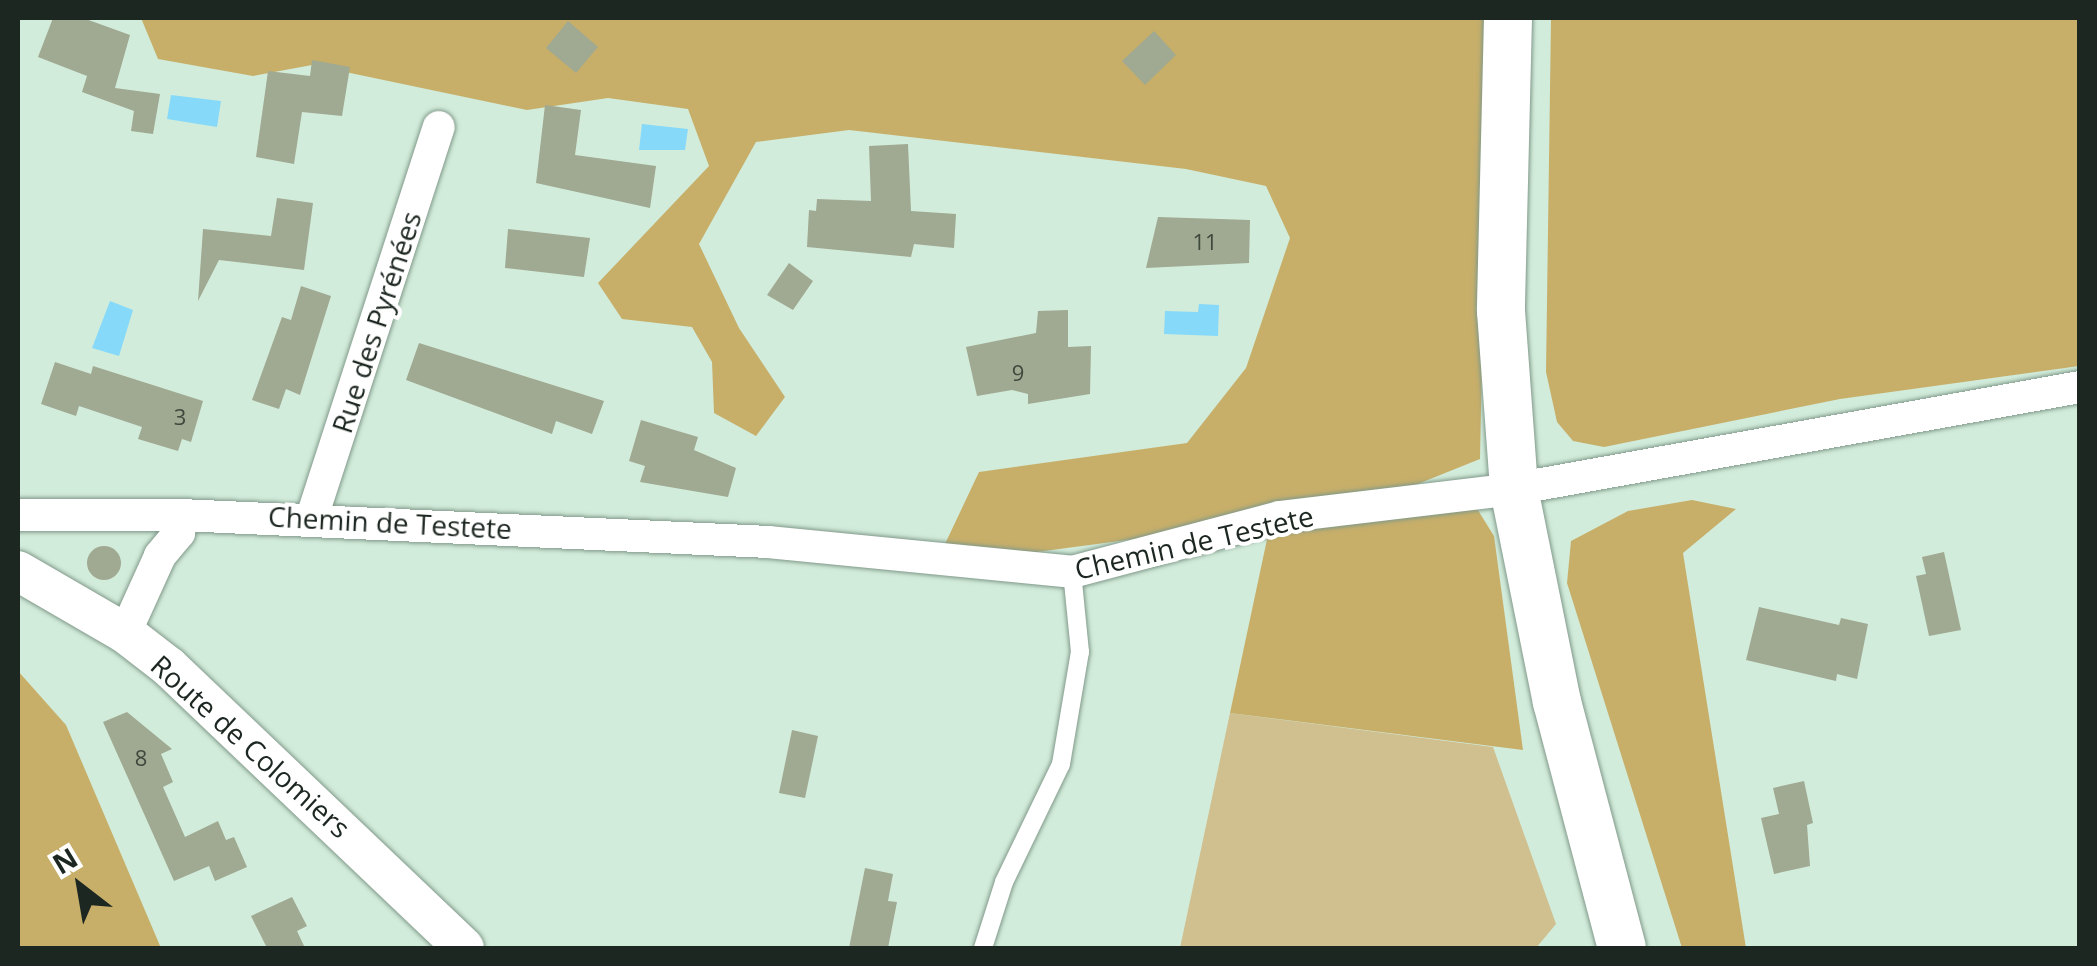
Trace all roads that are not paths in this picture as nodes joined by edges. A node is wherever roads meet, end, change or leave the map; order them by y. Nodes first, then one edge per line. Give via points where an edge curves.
1 (1508, 18) edge
2 (439, 127) dead end
3 (2080, 387) edge
4 (1514, 489) junction
5 (18, 515) edge
6 (181, 515) junction
7 (312, 517) junction
8 (18, 571) edge
9 (1072, 572) junction
10 (125, 633) junction
11 (464, 948) edge
12 (983, 948) edge
13 (1622, 948) edge

1 - 4 main road via 1500,311
2 - 7 street, Rue des Pyrénées
3 - 4 street, Chemin de Testete
4 - 9 street, Chemin de Testete via 1280,517
4 - 13 main road via 1557,702
5 - 6 street, Chemin de Testete
6 - 7 street, Chemin de Testete
6 - 10 street via 180,533 168,542
7 - 9 street, Chemin de Testete via 768,542
8 - 10 street, Route de Colomiers
9 - 12 lane via 1080,652 1061,764 1004,882
10 - 11 street, Route de Colomiers via 266,753

